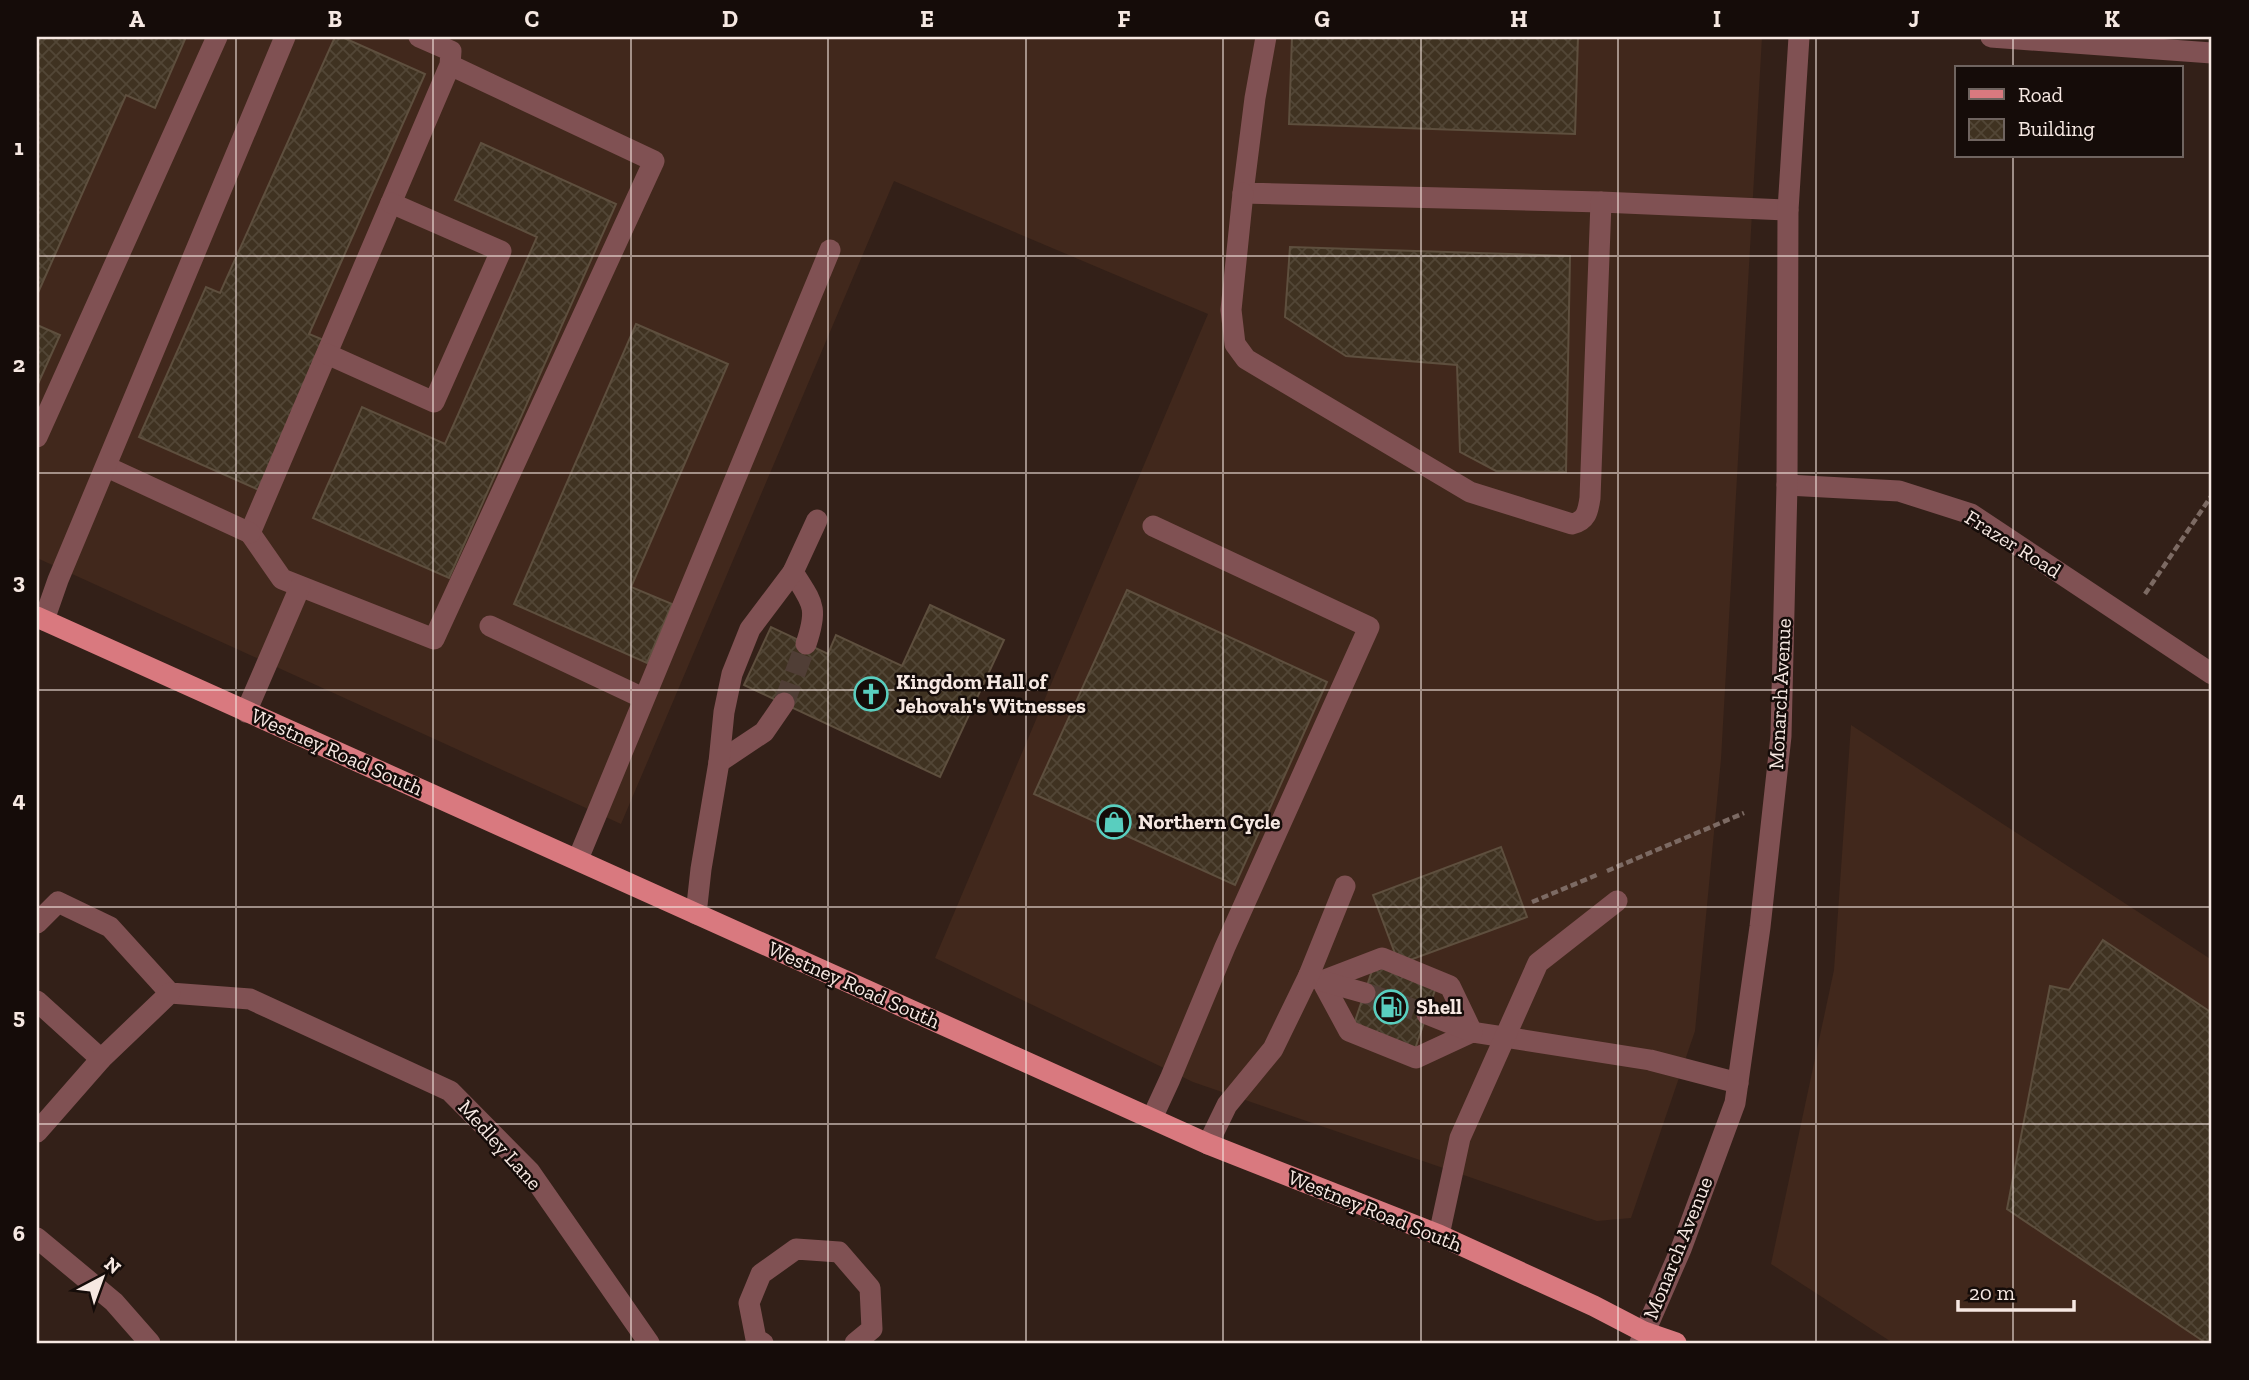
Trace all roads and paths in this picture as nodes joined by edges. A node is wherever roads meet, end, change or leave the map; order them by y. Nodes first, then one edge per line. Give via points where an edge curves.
1 (217, 37) edge
2 (285, 37) edge
3 (419, 37) edge
4 (1266, 37) edge
5 (1800, 37) edge
6 (1991, 37) edge
7 (2212, 53) edge
8 (450, 65) junction
9 (1243, 193) junction
10 (1601, 202) junction
11 (391, 203) junction
12 (1788, 210) junction
13 (830, 250) dead end
14 (327, 354) junction
15 (37, 437) edge
16 (107, 467) junction
17 (1787, 485) junction
18 (2212, 495) edge
19 (817, 520) dead end
20 (1153, 526) dead end
21 (250, 533) junction
22 (793, 572) junction
23 (300, 587) junction
24 (2129, 618) junction
25 (40, 619) edge
26 (490, 626) dead end
27 (806, 644) tunnel mouth
28 (2212, 674) edge
29 (643, 698) junction
30 (784, 703) tunnel mouth
31 (246, 712) junction
32 (719, 762) junction
33 (1773, 801) junction
34 (578, 859) junction
35 (1345, 886) dead end
36 (1617, 901) dead end
37 (1532, 902) dead end
38 (696, 914) junction
39 (37, 923) edge
40 (1316, 978) junction
41 (170, 993) junction
42 (1365, 993) tunnel mouth
43 (37, 1001) edge
44 (1427, 1014) tunnel mouth
45 (1472, 1032) junction
46 (1504, 1037) junction
47 (101, 1059) junction
48 (1738, 1083) junction
49 (1152, 1118) junction
50 (37, 1132) edge
51 (1208, 1144) junction
52 (1439, 1235) junction
53 (37, 1238) edge
54 (1642, 1338) edge
55 (757, 1342) edge
56 (150, 1343) edge
57 (649, 1343) edge
58 (855, 1343) edge
59 (1676, 1343) edge

1 - 15 street
2 - 16 street
3 - 8 street via 451,51
4 - 9 street
5 - 12 street, Monarch Avenue
6 - 7 street
8 - 11 street
8 - 23 street via 654,160 434,639
9 - 10 street
9 - 10 street via 1231,310 1235,344 1247,359 1470,492 1572,524 1588,513 1590,498
10 - 12 street
11 - 14 street
11 - 14 street via 501,251 434,402
12 - 17 street, Monarch Avenue
13 - 29 street
14 - 21 street
16 - 21 street
16 - 25 street
17 - 24 street, Frazer Road via 1899,491 1971,514
17 - 33 street, Monarch Avenue via 1781,736
18 - 24 path
19 - 22 street
20 - 49 street via 1369,627
21 - 23 street via 282,579
22 - 27 street via 813,605 813,626
22 - 32 street via 750,629 732,674
23 - 31 street
24 - 28 street, Frazer Road
25 - 31 main road, Westney Road South
26 - 29 street
29 - 34 street
30 - 32 street via 764,732
31 - 34 main road, Westney Road South
32 - 38 street
33 - 37 path
33 - 48 street, Monarch Avenue
34 - 38 main road, Westney Road South
35 - 40 street
36 - 46 street via 1538,962
38 - 49 main road, Westney Road South
39 - 41 street via 58,902 110,927
40 - 42 street
40 - 45 street via 1382,958 1450,986
40 - 45 street via 1349,1031 1416,1058
40 - 51 street via 1273,1049 1227,1105
41 - 47 street
41 - 57 street, Medley Lane via 250,999 450,1091 530,1172
43 - 47 street
44 - 45 street
45 - 46 street
46 - 48 street via 1650,1060
46 - 52 street via 1460,1138
47 - 50 street
48 - 54 street, Monarch Avenue via 1735,1103 1681,1249
49 - 51 main road, Westney Road South
51 - 52 main road, Westney Road South
52 - 54 main road, Westney Road South via 1594,1306
53 - 56 street via 114,1301
54 - 59 main road, Westney Road South
55 - 58 street via 749,1303 761,1274 796,1249 839,1252 870,1288 872,1329

